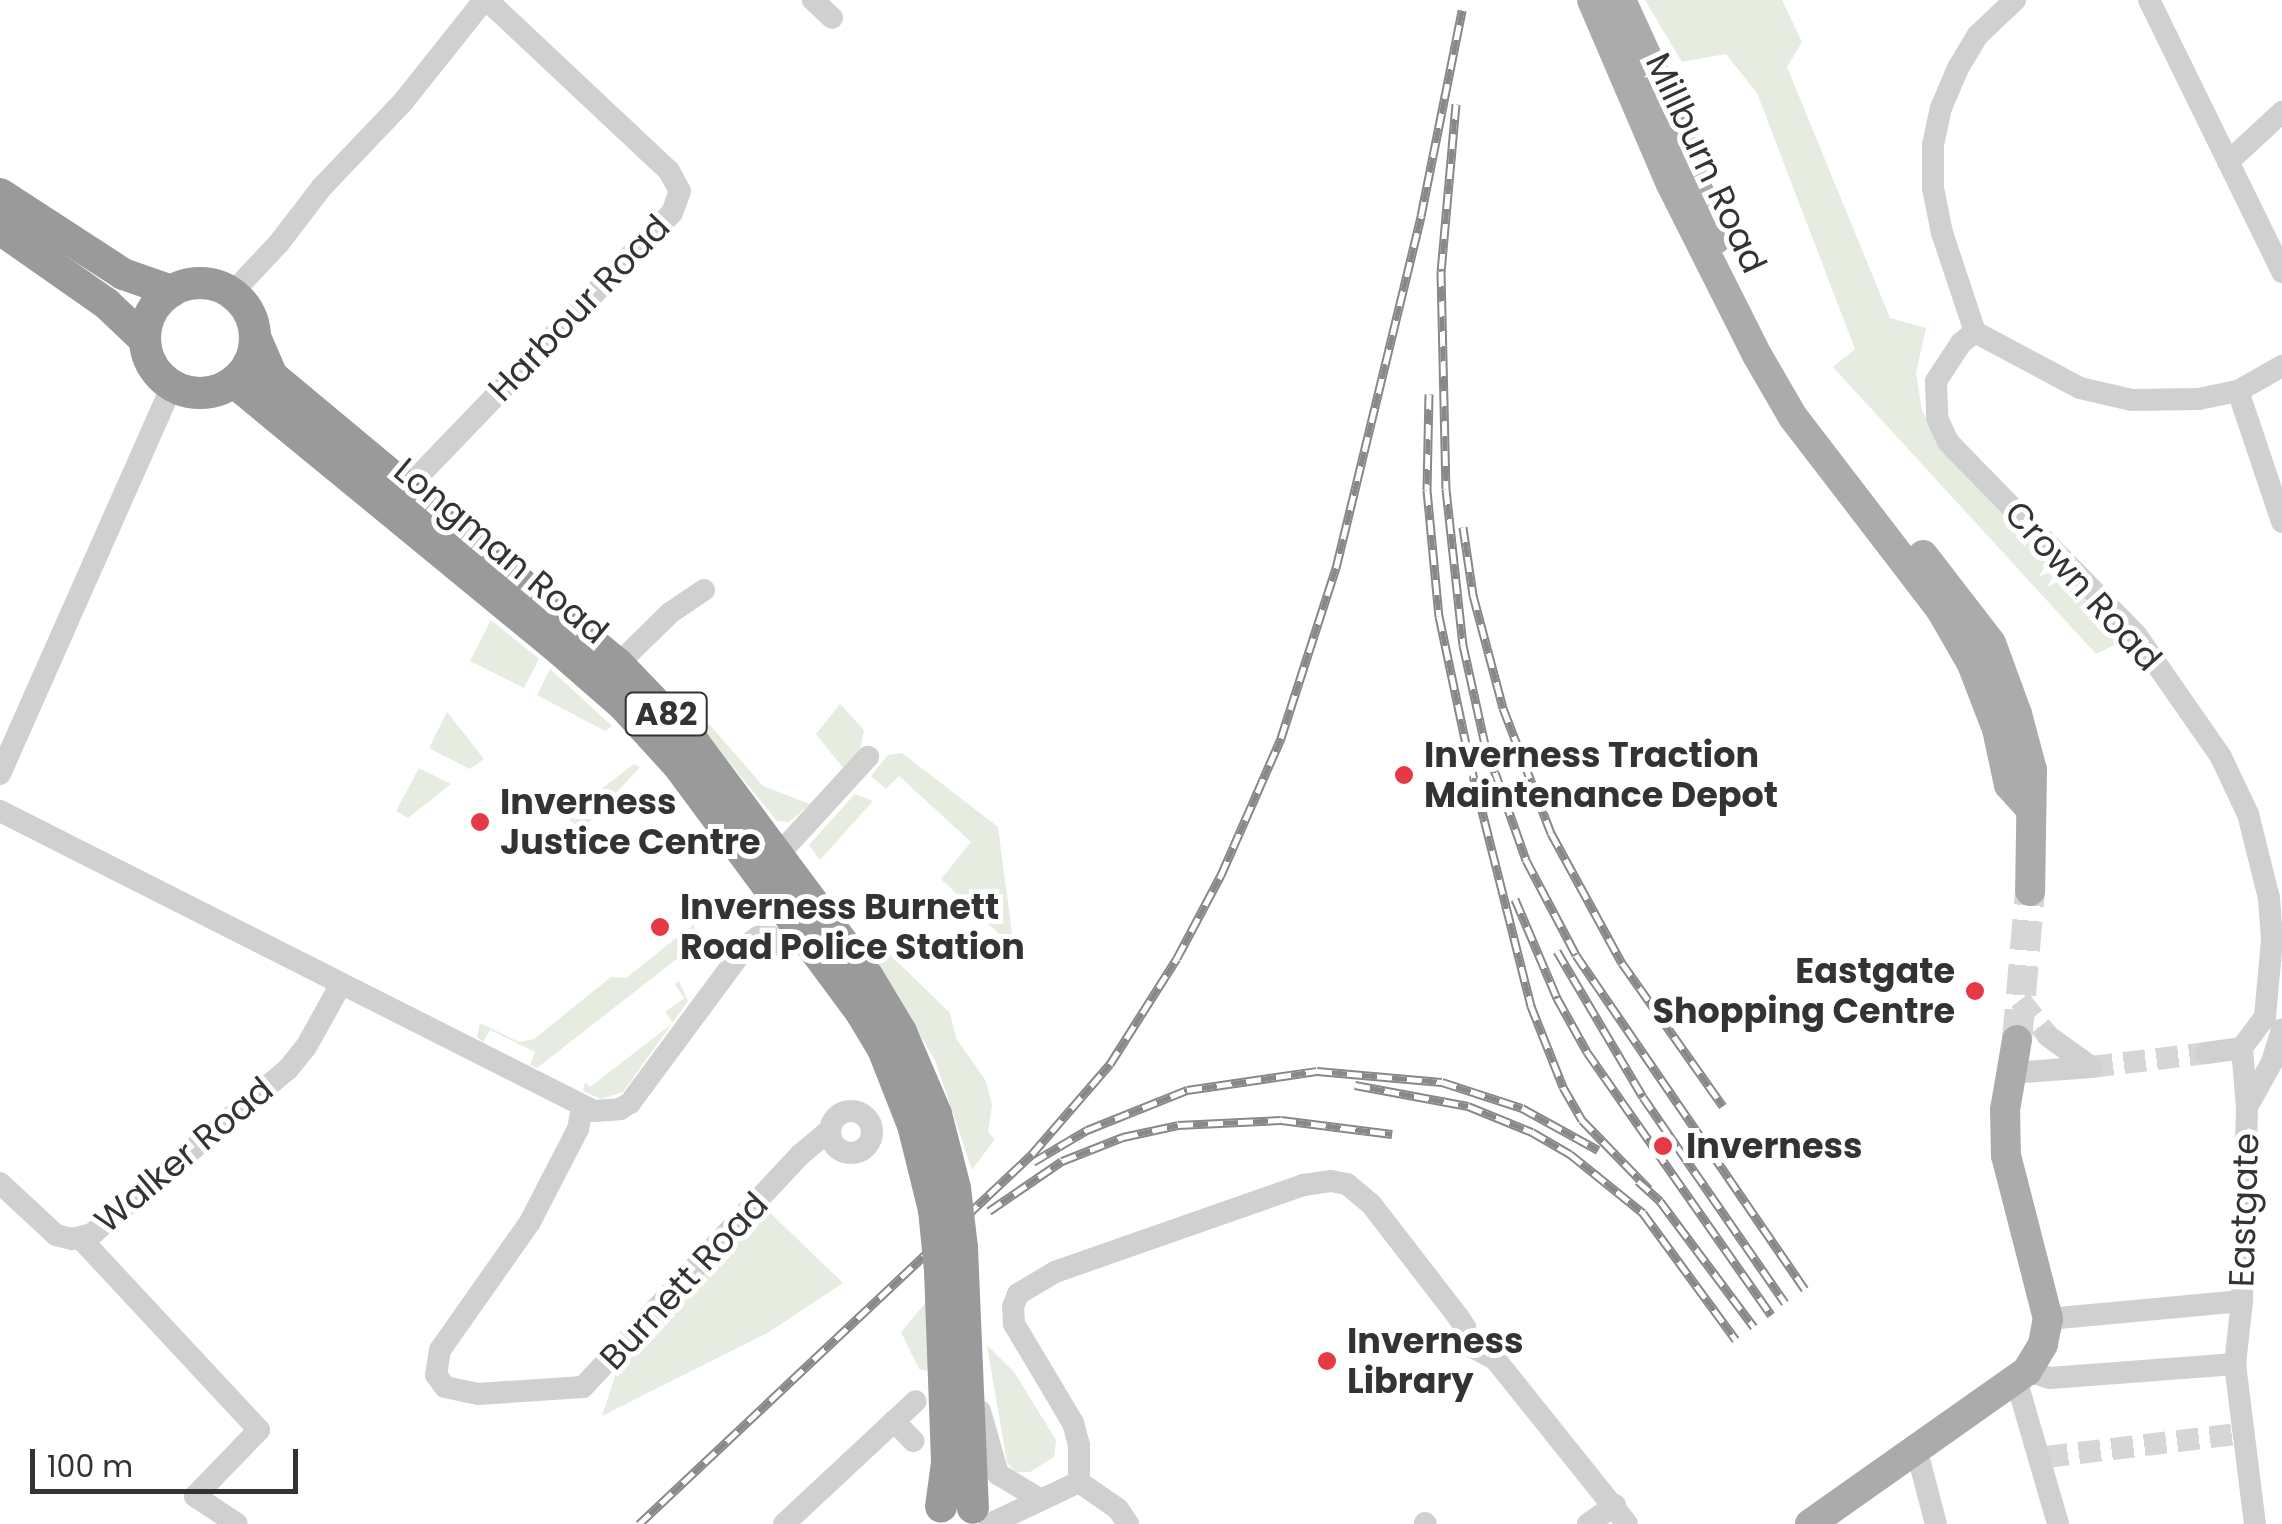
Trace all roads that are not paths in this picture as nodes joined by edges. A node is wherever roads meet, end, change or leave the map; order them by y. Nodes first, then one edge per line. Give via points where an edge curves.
1 (486, 0) edge
2 (813, 0) edge
3 (1592, 0) edge
4 (1621, 0) edge
5 (2014, 0) edge
6 (2149, 0) edge
7 (832, 18) dead end
8 (2282, 112) edge
9 (2228, 162) junction
10 (0, 194) edge
11 (0, 229) edge
12 (2282, 272) edge
13 (172, 290) junction
14 (232, 293) junction
15 (1975, 332) junction
16 (255, 337) junction
17 (145, 340) junction
18 (1757, 355) junction
19 (2282, 366) edge
20 (234, 382) junction
21 (172, 385) junction
22 (2238, 391) junction
23 (407, 488) junction
24 (2282, 522) edge
25 (704, 590) dead end
26 (618, 664) junction
27 (868, 757) dead end
28 (0, 774) edge
29 (0, 812) edge
30 (779, 854) junction
31 (2030, 891) tunnel mouth
32 (784, 948) dead end
33 (341, 984) junction
34 (2282, 1029) edge
35 (2048, 1036) tunnel mouth
36 (2017, 1040) tunnel mouth
37 (2242, 1048) junction
38 (2206, 1053) tunnel mouth
39 (2012, 1072) junction
40 (582, 1107) junction
41 (2247, 1107) junction
42 (826, 1138) dead end
43 (0, 1183) edge
44 (944, 1199) junction
45 (82, 1239) junction
46 (951, 1259) junction
47 (2242, 1301) junction
48 (2048, 1319) junction
49 (2235, 1364) junction
50 (970, 1370) junction
51 (2021, 1375) junction
52 (916, 1400) dead end
53 (894, 1421) junction
54 (913, 1441) dead end
55 (1916, 1448) junction
56 (1079, 1482) junction
57 (1041, 1500) junction
58 (1621, 1515) edge
59 (963, 1517) edge
60 (237, 1524) edge
61 (784, 1524) edge
62 (1128, 1524) edge
63 (1588, 1524) edge
64 (1810, 1524) edge
65 (1936, 1524) edge
66 (2058, 1524) edge
67 (2255, 1524) edge

1 - 14 street, Harbour Road
1 - 23 street, Harbour Road via 668,171 680,191 672,213
2 - 7 street
3 - 18 main road, Millburn Road via 1671,184
4 - 18 main road, Millburn Road via 1660,83
5 - 15 street via 1978,35 1958,68 1932,145 1942,233
6 - 9 street
8 - 9 street
9 - 12 street
10 - 13 highway via 123,274
11 - 17 highway via 107,304
13 - 14 highway via 203,283
13 - 17 highway via 152,312
14 - 16 highway, A82 via 252,320
15 - 22 street via 2103,395 2163,402
15 - 37 street, Crown Road via 1936,381 1937,418 1948,442 2137,636 2221,758 2248,814 2266,880 2272,940 2265,1017
16 - 20 highway via 253,354
16 - 23 highway, Longman Road / A82 via 272,376
17 - 21 highway via 149,358
18 - 31 main road, Millburn Road via 1793,416 1941,610 1972,664 2009,785 2030,808
19 - 22 street
20 - 21 highway via 203,393
20 - 44 highway, Longman Road / A82 via 560,650 678,764 883,1050
21 - 28 street
22 - 24 street
23 - 26 highway, Longman Road / A82
25 - 26 street, Longman Road
26 - 30 highway, Longman Road / A82 via 695,744
27 - 30 street
29 - 33 street
30 - 44 highway, Longman Road / A82 via 868,977 916,1059 936,1114
32 - 40 street via 772,937 747,944 630,1102 608,1111
33 - 40 street
33 - 45 street, Walker Road via 288,1069
34 - 41 street, Eastgate
35 - 39 street via 2091,1067
36 - 39 main road
37 - 38 street
37 - 41 street
39 - 48 main road via 2006,1156
40 - 42 street, Burnett Road via 578,1130 530,1222 440,1350 436,1375 444,1387 478,1394 583,1387
41 - 47 street, Eastgate
43 - 45 street, Walker Road via 56,1235
44 - 46 highway, A82, bridge
45 - 60 street via 258,1430 195,1496
46 - 50 highway, A82
46 - 59 highway, A82 via 947,1463
47 - 48 street
47 - 49 street, Eastgate
48 - 51 main road via 2042,1344
49 - 51 street
49 - 67 street, Eastgate
50 - 57 street via 998,1474
50 - 59 highway, A82
51 - 55 main road
51 - 66 street
52 - 53 street
53 - 54 street
53 - 61 street
55 - 64 main road
55 - 65 street
56 - 57 street
56 - 58 street via 1074,1423 1012,1315 1018,1294 1040,1278 1320,1181 1346,1184 1371,1204 1459,1318 1464,1344 1495,1359
56 - 62 street
57 - 59 street
58 - 63 street

